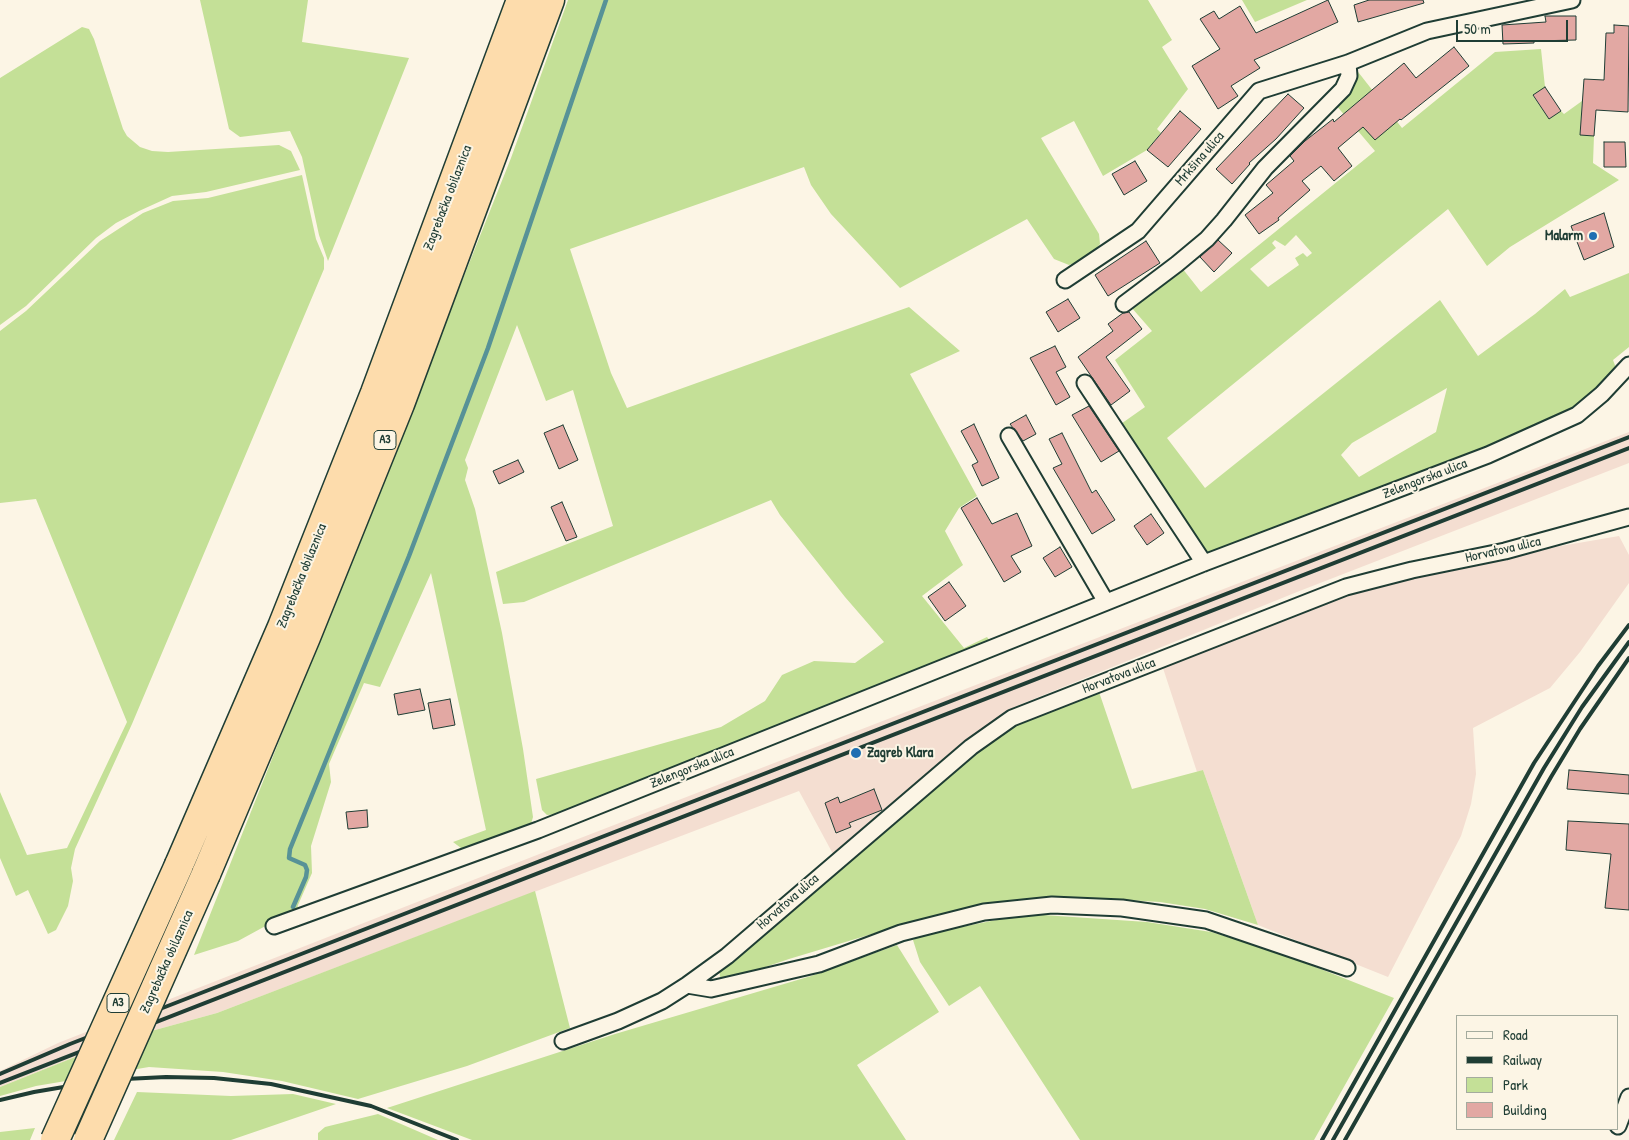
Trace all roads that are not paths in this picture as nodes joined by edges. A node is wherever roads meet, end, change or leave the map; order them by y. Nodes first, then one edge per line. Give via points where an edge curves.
1 (521, 0) edge
2 (550, 0) edge
3 (1572, 0) edge
4 (1348, 62) junction
5 (1065, 280) dead end
6 (1124, 304) dead end
7 (1629, 366) edge
8 (1085, 383) dead end
9 (1009, 436) dead end
10 (1629, 517) edge
11 (1204, 563) junction
12 (1106, 602) junction
13 (274, 926) dead end
14 (1347, 968) dead end
15 (688, 985) junction
16 (563, 1041) dead end
17 (1629, 1097) edge
18 (1619, 1123) edge
19 (55, 1140) edge
20 (88, 1140) edge

1 - 19 highway, Zagrebačka obilaznica / A3, bridge via 366,416 282,627
2 - 20 highway, Zagrebačka obilaznica / A3, bridge via 400,404 306,637
3 - 4 street, Mrkšina ulica via 1427,31
4 - 5 street, Mrkšina ulica via 1259,92 1138,231
4 - 6 street via 1349,76 1343,89 1265,168 1218,227 1177,264
7 - 11 street, Zelengorska ulica via 1577,415 1537,435
8 - 11 street
9 - 12 street
10 - 15 street, Horvatova ulica via 1505,551 1346,587 1012,718 971,747 727,956
11 - 12 street, Zelengorska ulica
12 - 13 street, Zelengorska ulica via 538,830
14 - 15 street via 1206,920 1122,908 1052,905 984,912 901,933 820,964 711,989
15 - 16 street, Horvatova ulica via 618,1021
17 - 18 street

